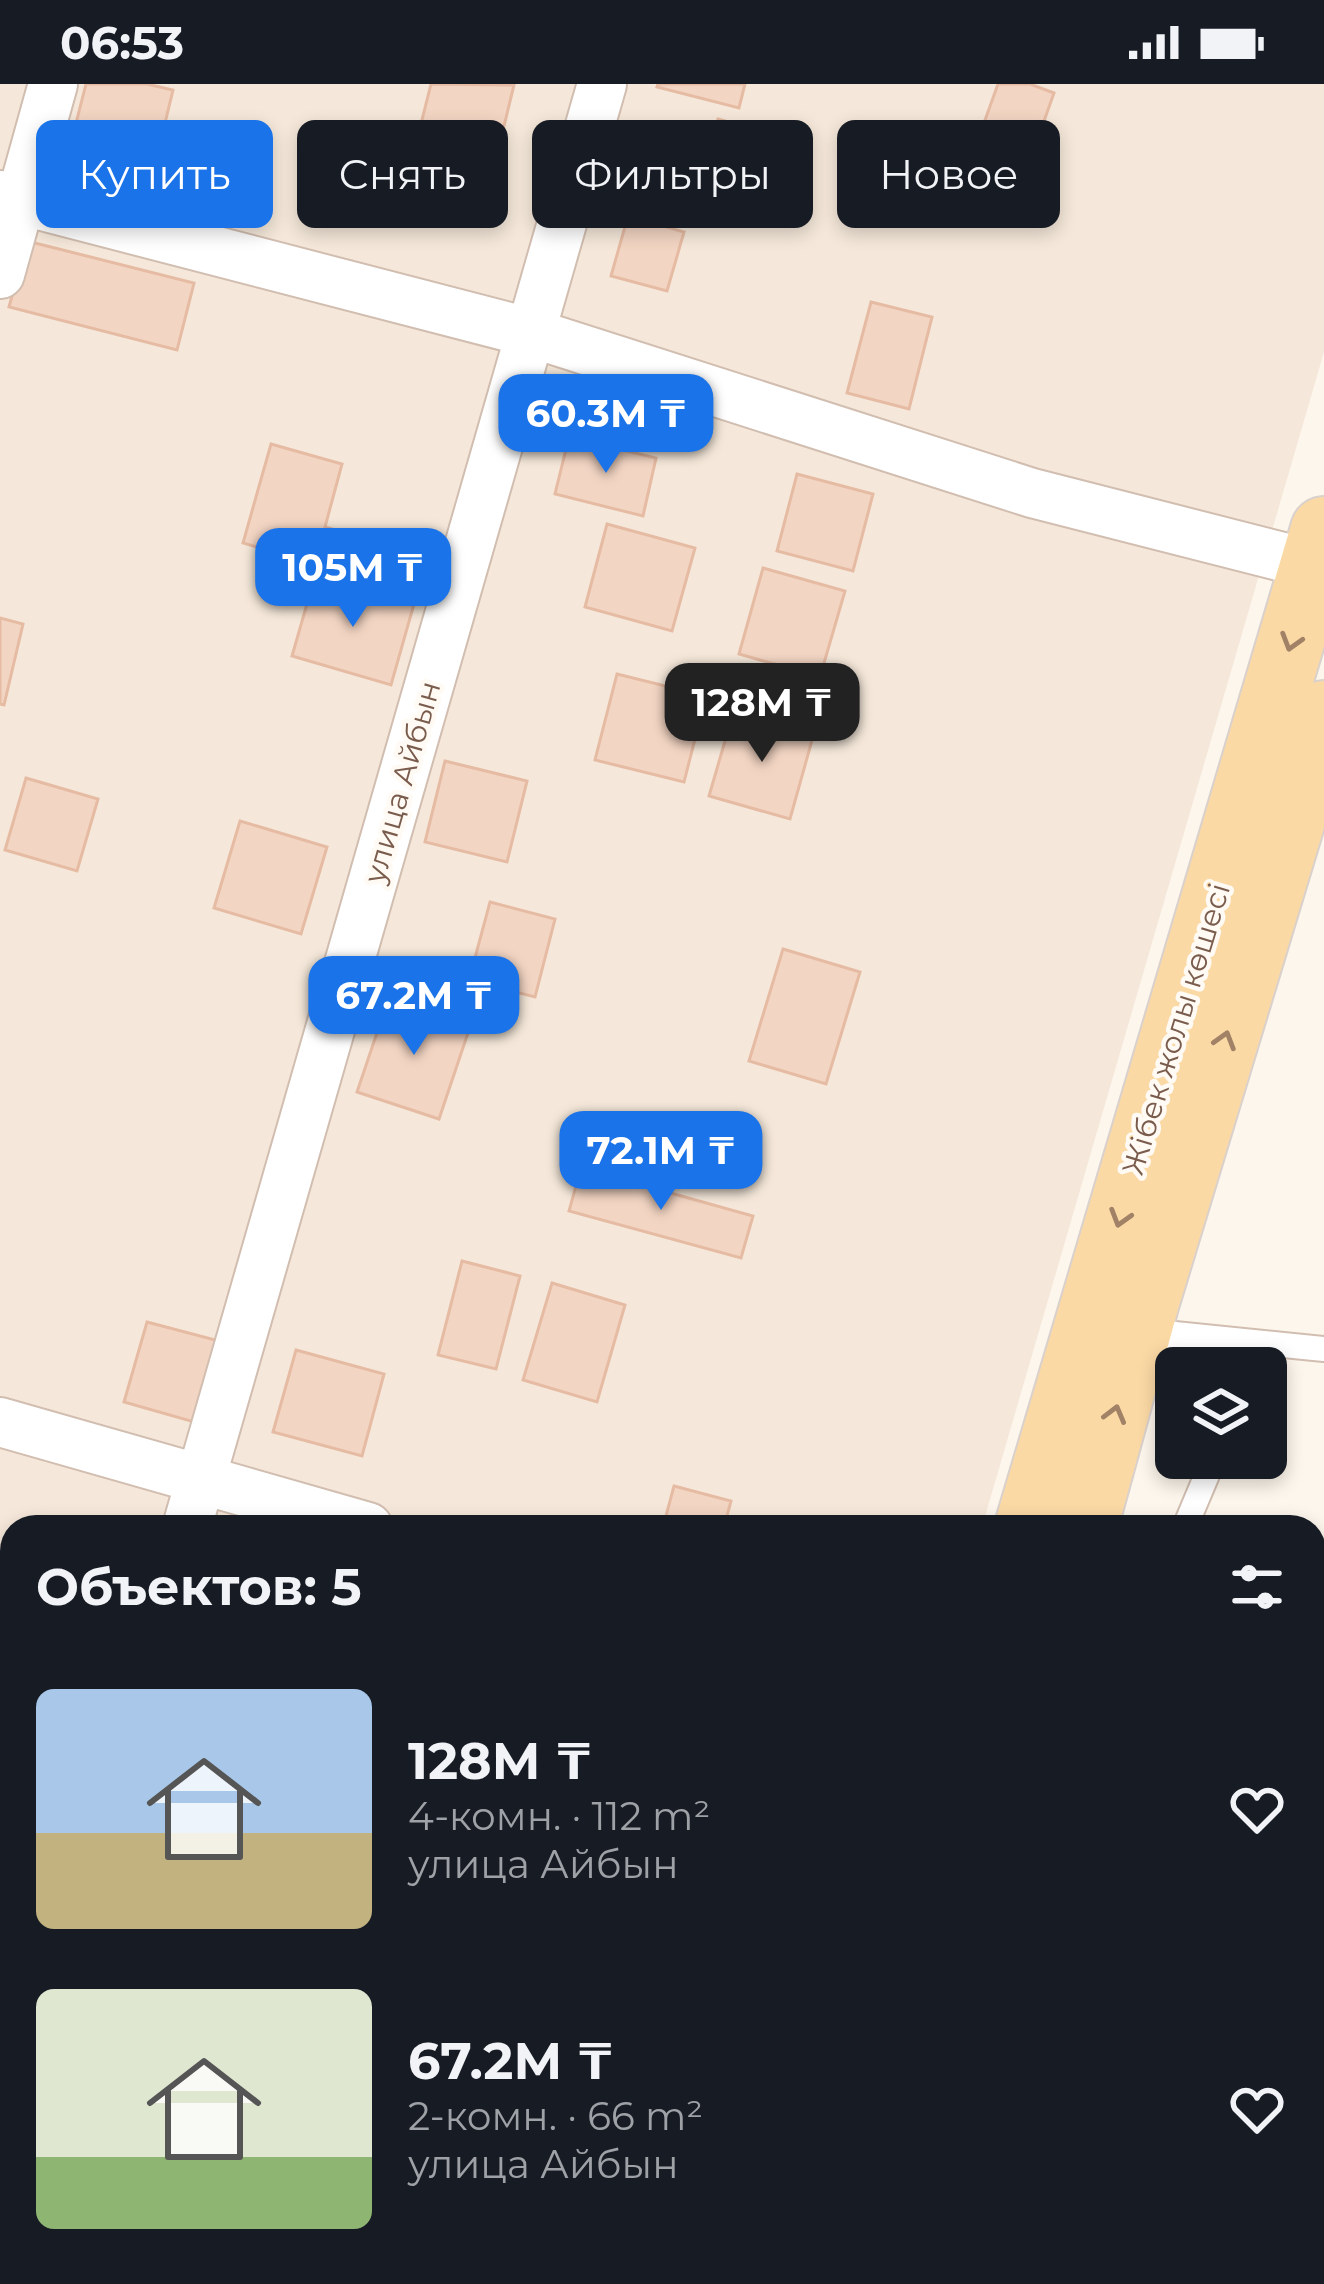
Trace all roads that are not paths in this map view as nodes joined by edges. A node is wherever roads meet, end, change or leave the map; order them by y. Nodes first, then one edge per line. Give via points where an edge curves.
1 (53, 84) edge
2 (602, 84) edge
3 (10, 197) edge
4 (0, 274) edge
5 (532, 333) junction
6 (1319, 547) edge
7 (1324, 714) edge
8 (1156, 1317) junction
9 (1175, 1347) edge
10 (1324, 1349) edge
11 (0, 1422) edge
12 (1205, 1479) edge
13 (200, 1480) junction
14 (190, 1515) edge
15 (325, 1515) edge
16 (1032, 1515) edge
17 (1088, 1515) edge
18 (1190, 1515) edge

1 - 3 street
2 - 5 street, улица Айбын
3 - 4 street
3 - 5 street
5 - 6 street via 1032,493
5 - 13 street, улица Айбын
6 -> 16 main road, Жібек жолы көшесі
8 -> 7 main road, Жібек жолы көшесі
8 - 9 lane
8 - 10 lane
17 -> 8 main road, Жібек жолы көшесі
11 - 13 street
12 - 18 lane
13 - 14 street, улица Айбын
13 - 15 street

